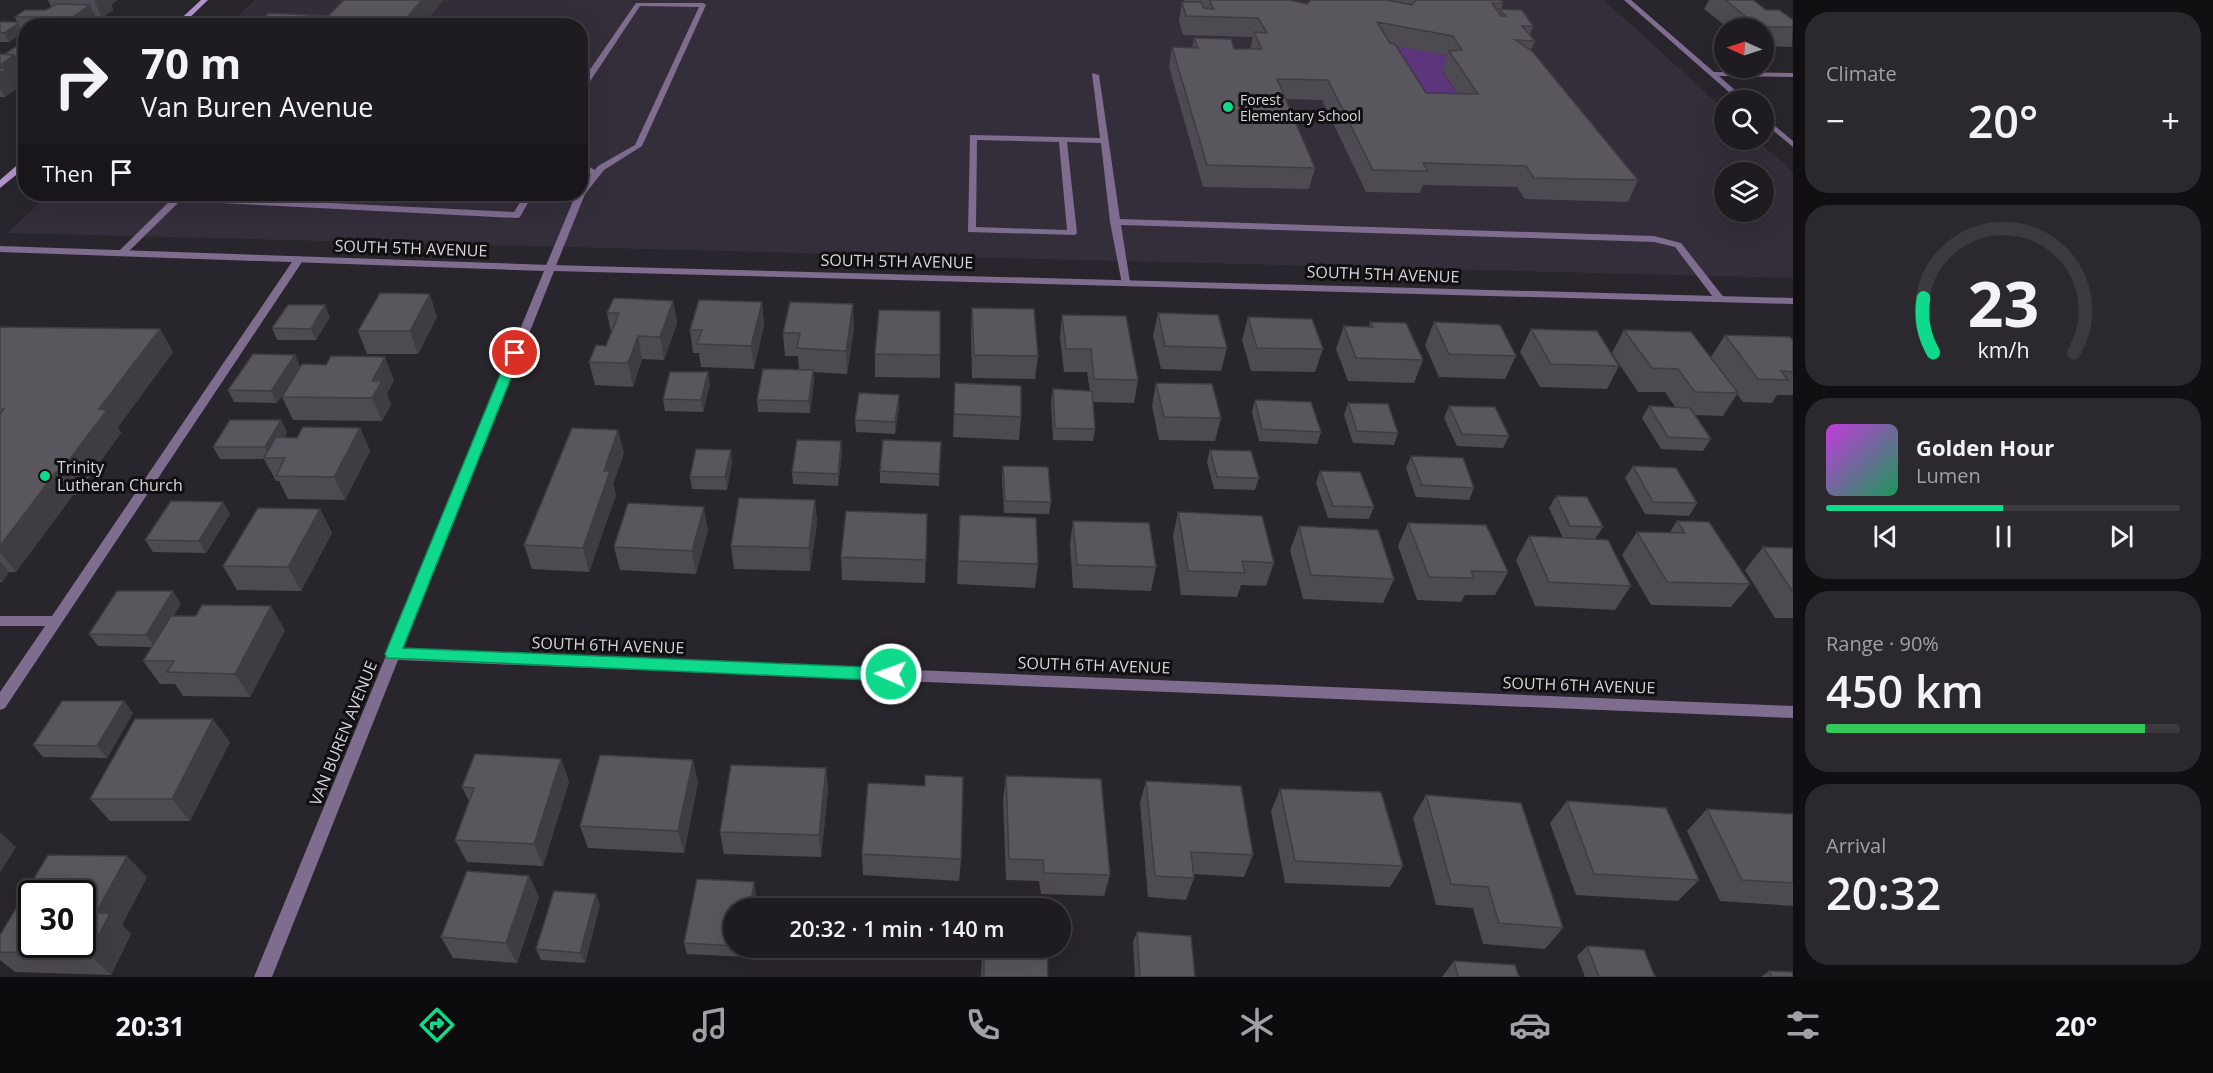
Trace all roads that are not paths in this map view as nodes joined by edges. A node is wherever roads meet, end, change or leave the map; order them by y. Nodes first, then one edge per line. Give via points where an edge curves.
1 (205, 0) edge
2 (1627, 0) edge
3 (186, 18) edge
4 (1712, 74) junction
5 (1095, 75) dead end
6 (1793, 75) edge
7 (588, 78) edge
8 (1730, 90) edge
9 (1774, 128) edge
10 (1063, 140) junction
11 (1105, 141) junction
12 (1793, 145) edge
13 (18, 169) edge
14 (588, 170) edge
15 (596, 175) junction
16 (0, 185) edge
17 (588, 185) edge
18 (175, 201) edge
19 (269, 201) edge
20 (525, 201) edge
21 (578, 201) edge
22 (1115, 222) junction
23 (0, 249) edge
24 (122, 253) junction
25 (299, 259) junction
26 (550, 268) junction
27 (1125, 282) junction
28 (1720, 299) junction
29 (1793, 301) edge
30 (0, 621) edge
31 (56, 621) junction
32 (393, 654) junction
33 (0, 704) edge
34 (1793, 712) edge
35 (263, 977) edge

1 - 3 street
2 - 4 street
4 - 6 street
4 - 8 street
5 - 11 street
7 - 15 street, VAN BUREN AVENUE via 638,4 703,5 638,146
9 - 12 street
10 - 10 street via 973,137 971,230 1072,233
10 - 11 street
11 - 22 street
13 - 16 street
14 - 15 street
15 - 17 street, VAN BUREN AVENUE
18 - 24 street
19 - 20 street via 517,215
21 - 26 street, VAN BUREN AVENUE
22 - 27 street
22 - 28 street via 1654,239 1678,245
23 - 24 street, SOUTH 5TH AVENUE
24 - 25 street, SOUTH 5TH AVENUE
25 - 26 street, SOUTH 5TH AVENUE
25 - 31 street
26 - 27 street, SOUTH 5TH AVENUE
26 - 32 street, VAN BUREN AVENUE
27 - 28 street, SOUTH 5TH AVENUE
28 - 29 street, SOUTH 5TH AVENUE
30 - 31 street
31 - 33 street
32 - 34 street, SOUTH 6TH AVENUE
32 - 35 street, VAN BUREN AVENUE

